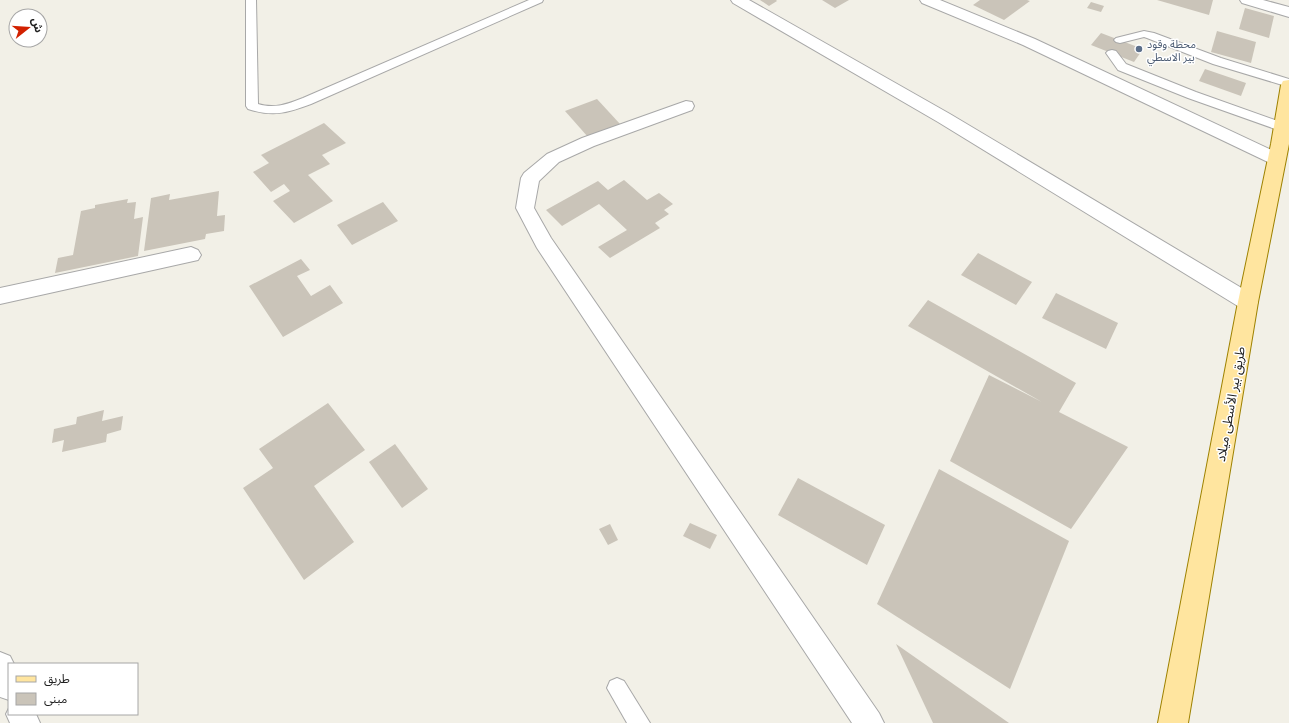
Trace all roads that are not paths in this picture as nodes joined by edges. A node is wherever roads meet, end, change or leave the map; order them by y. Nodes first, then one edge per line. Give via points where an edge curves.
1 (251, 0) edge
2 (538, 0) edge
3 (738, 0) edge
4 (927, 0) edge
5 (1247, 0) edge
6 (1289, 12) edge
7 (1120, 40) dead end
8 (1112, 53) dead end
9 (1289, 84) edge
10 (686, 106) dead end
11 (1282, 144) edge
12 (192, 255) dead end
13 (0, 296) edge
14 (1248, 302) junction
15 (0, 666) edge
16 (8, 684) edge
17 (617, 688) dead end
18 (639, 723) edge
19 (870, 723) edge
20 (1173, 723) edge

1 - 2 lane via 252,106 266,111 285,109 307,101
3 - 14 street via 944,118
4 - 11 street
5 - 6 street
7 - 9 lane via 1150,34 1217,61
8 - 11 lane via 1122,67 1192,95
9 - 11 main road, طريق بير الأسطى ميلاد
10 - 19 street via 552,158 530,178 525,208 544,243
11 - 14 main road, طريق بير الأسطى ميلاد
12 - 13 street
14 - 20 main road, طريق بير الأسطى ميلاد
15 - 16 street
17 - 18 lane

